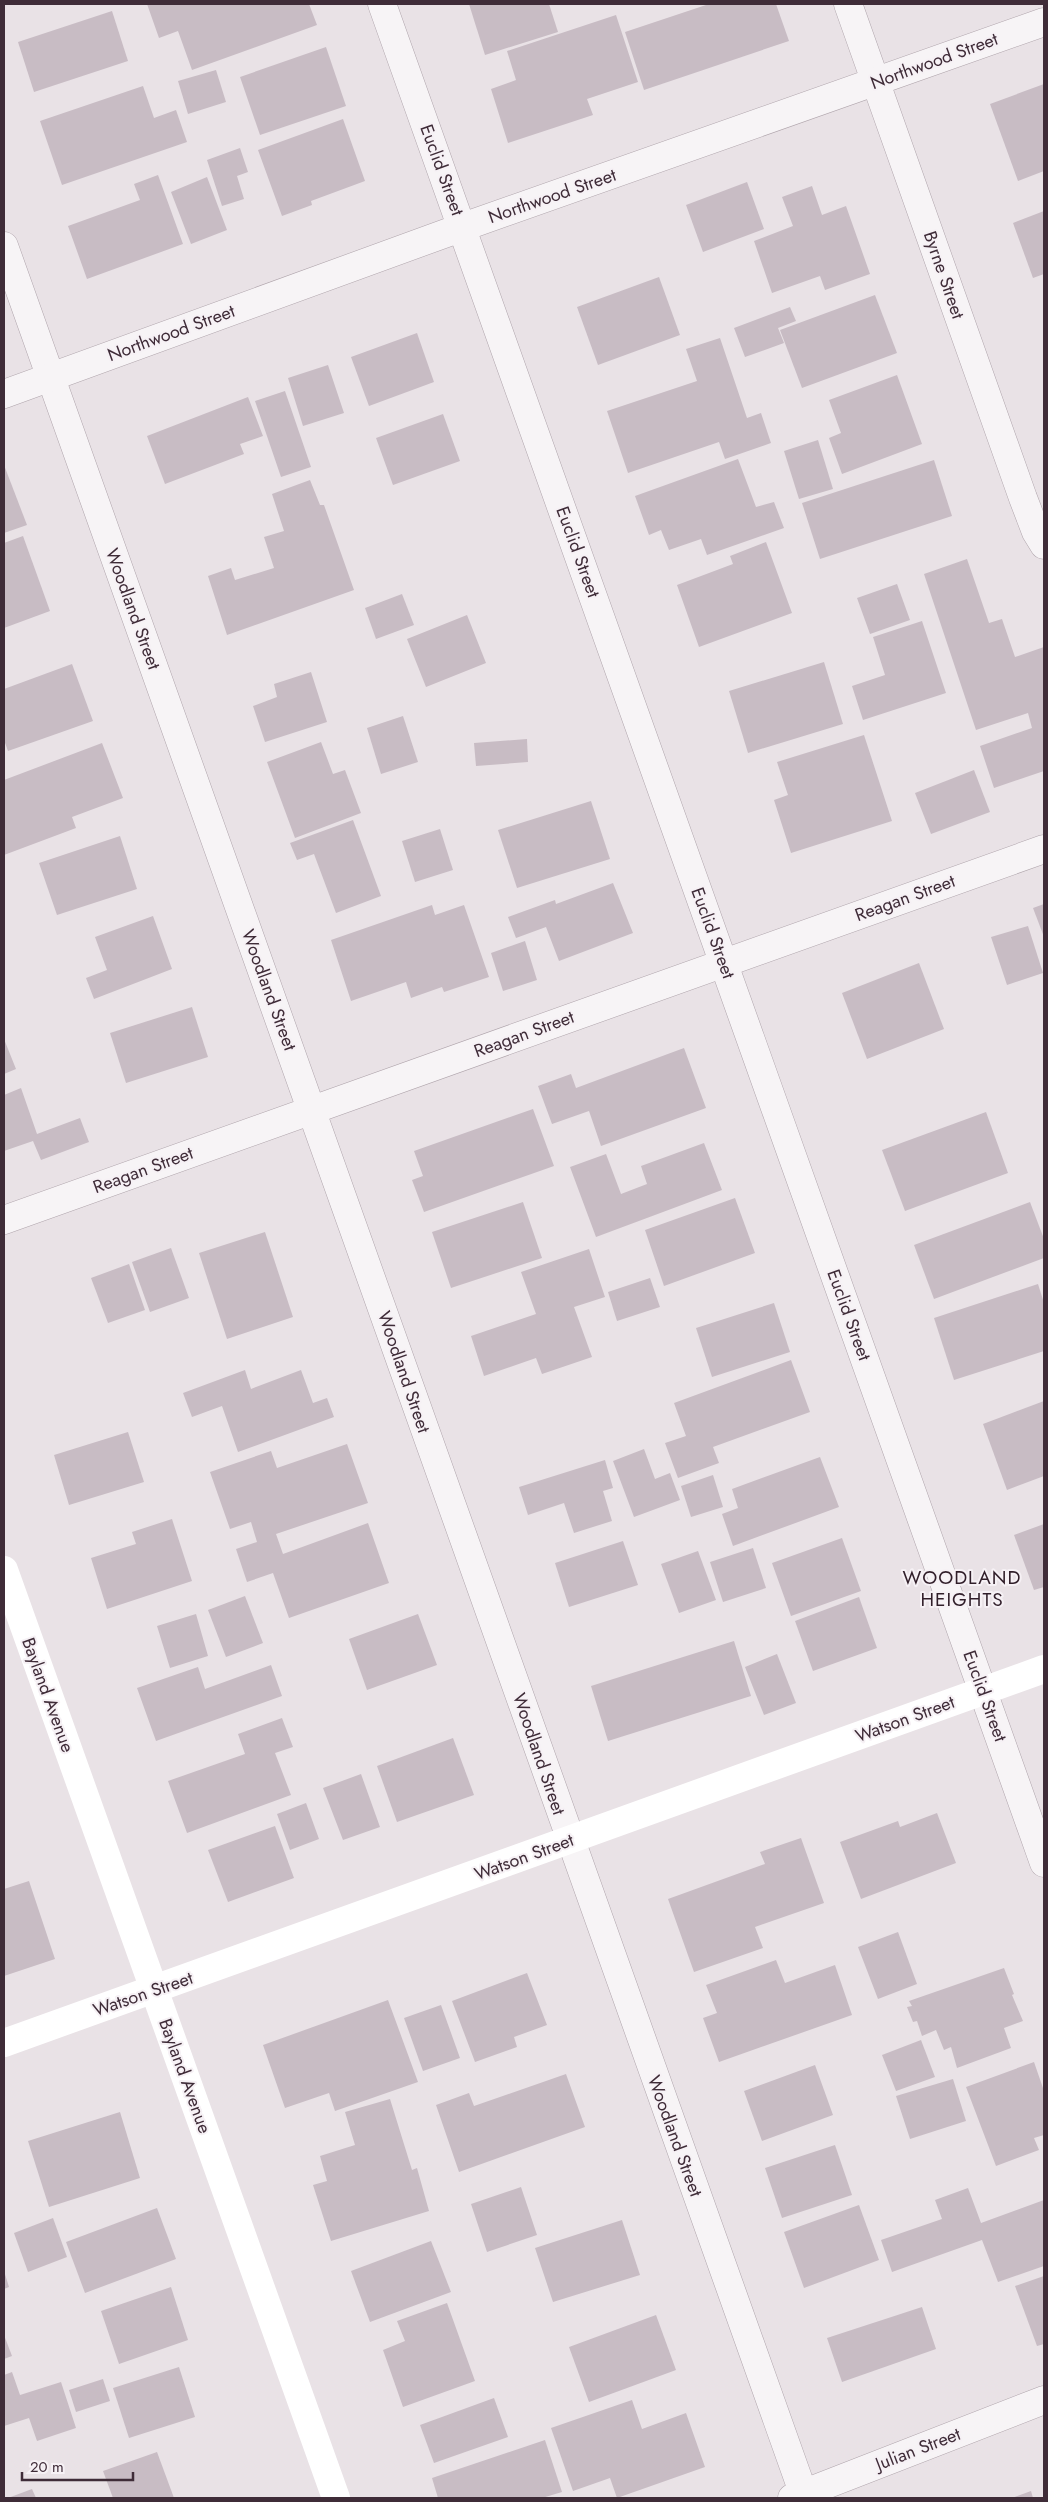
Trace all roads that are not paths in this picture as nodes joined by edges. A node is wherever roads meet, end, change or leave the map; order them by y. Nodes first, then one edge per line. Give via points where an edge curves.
1 (382, 4) edge
2 (848, 4) edge
3 (1044, 22) edge
4 (876, 82) junction
5 (463, 227) junction
6 (4, 246) edge
7 (50, 377) junction
8 (4, 394) edge
9 (1044, 545) edge
10 (1044, 849) edge
11 (724, 963) junction
12 (312, 1110) junction
13 (4, 1220) edge
14 (4, 1570) edge
15 (1044, 1670) edge
16 (983, 1691) junction
17 (569, 1841) junction
18 (1044, 1863) edge
19 (154, 1991) junction
20 (4, 2043) edge
21 (1044, 2400) edge
22 (800, 2497) edge
23 (336, 2498) edge

1 - 5 street, Euclid Street
2 - 4 street, Byrne Street
3 - 4 street, Northwood Street
4 - 5 street, Northwood Street
4 - 9 street, Byrne Street via 1022,498
5 - 7 street, Northwood Street
5 - 11 street, Euclid Street
6 - 7 street, Woodland Street
7 - 8 street, Northwood Street
7 - 12 street, Woodland Street
10 - 11 street, Reagan Street
11 - 12 street, Reagan Street
11 - 16 street, Euclid Street
12 - 13 street, Reagan Street
12 - 17 street, Woodland Street
14 - 19 street, Bayland Avenue
15 - 16 street, Watson Street
16 - 17 street, Watson Street
16 - 18 street, Euclid Street
17 - 19 street, Watson Street
17 - 22 street, Woodland Street
19 - 20 street, Watson Street
19 - 23 street, Bayland Avenue
21 - 22 street, Julian Street

